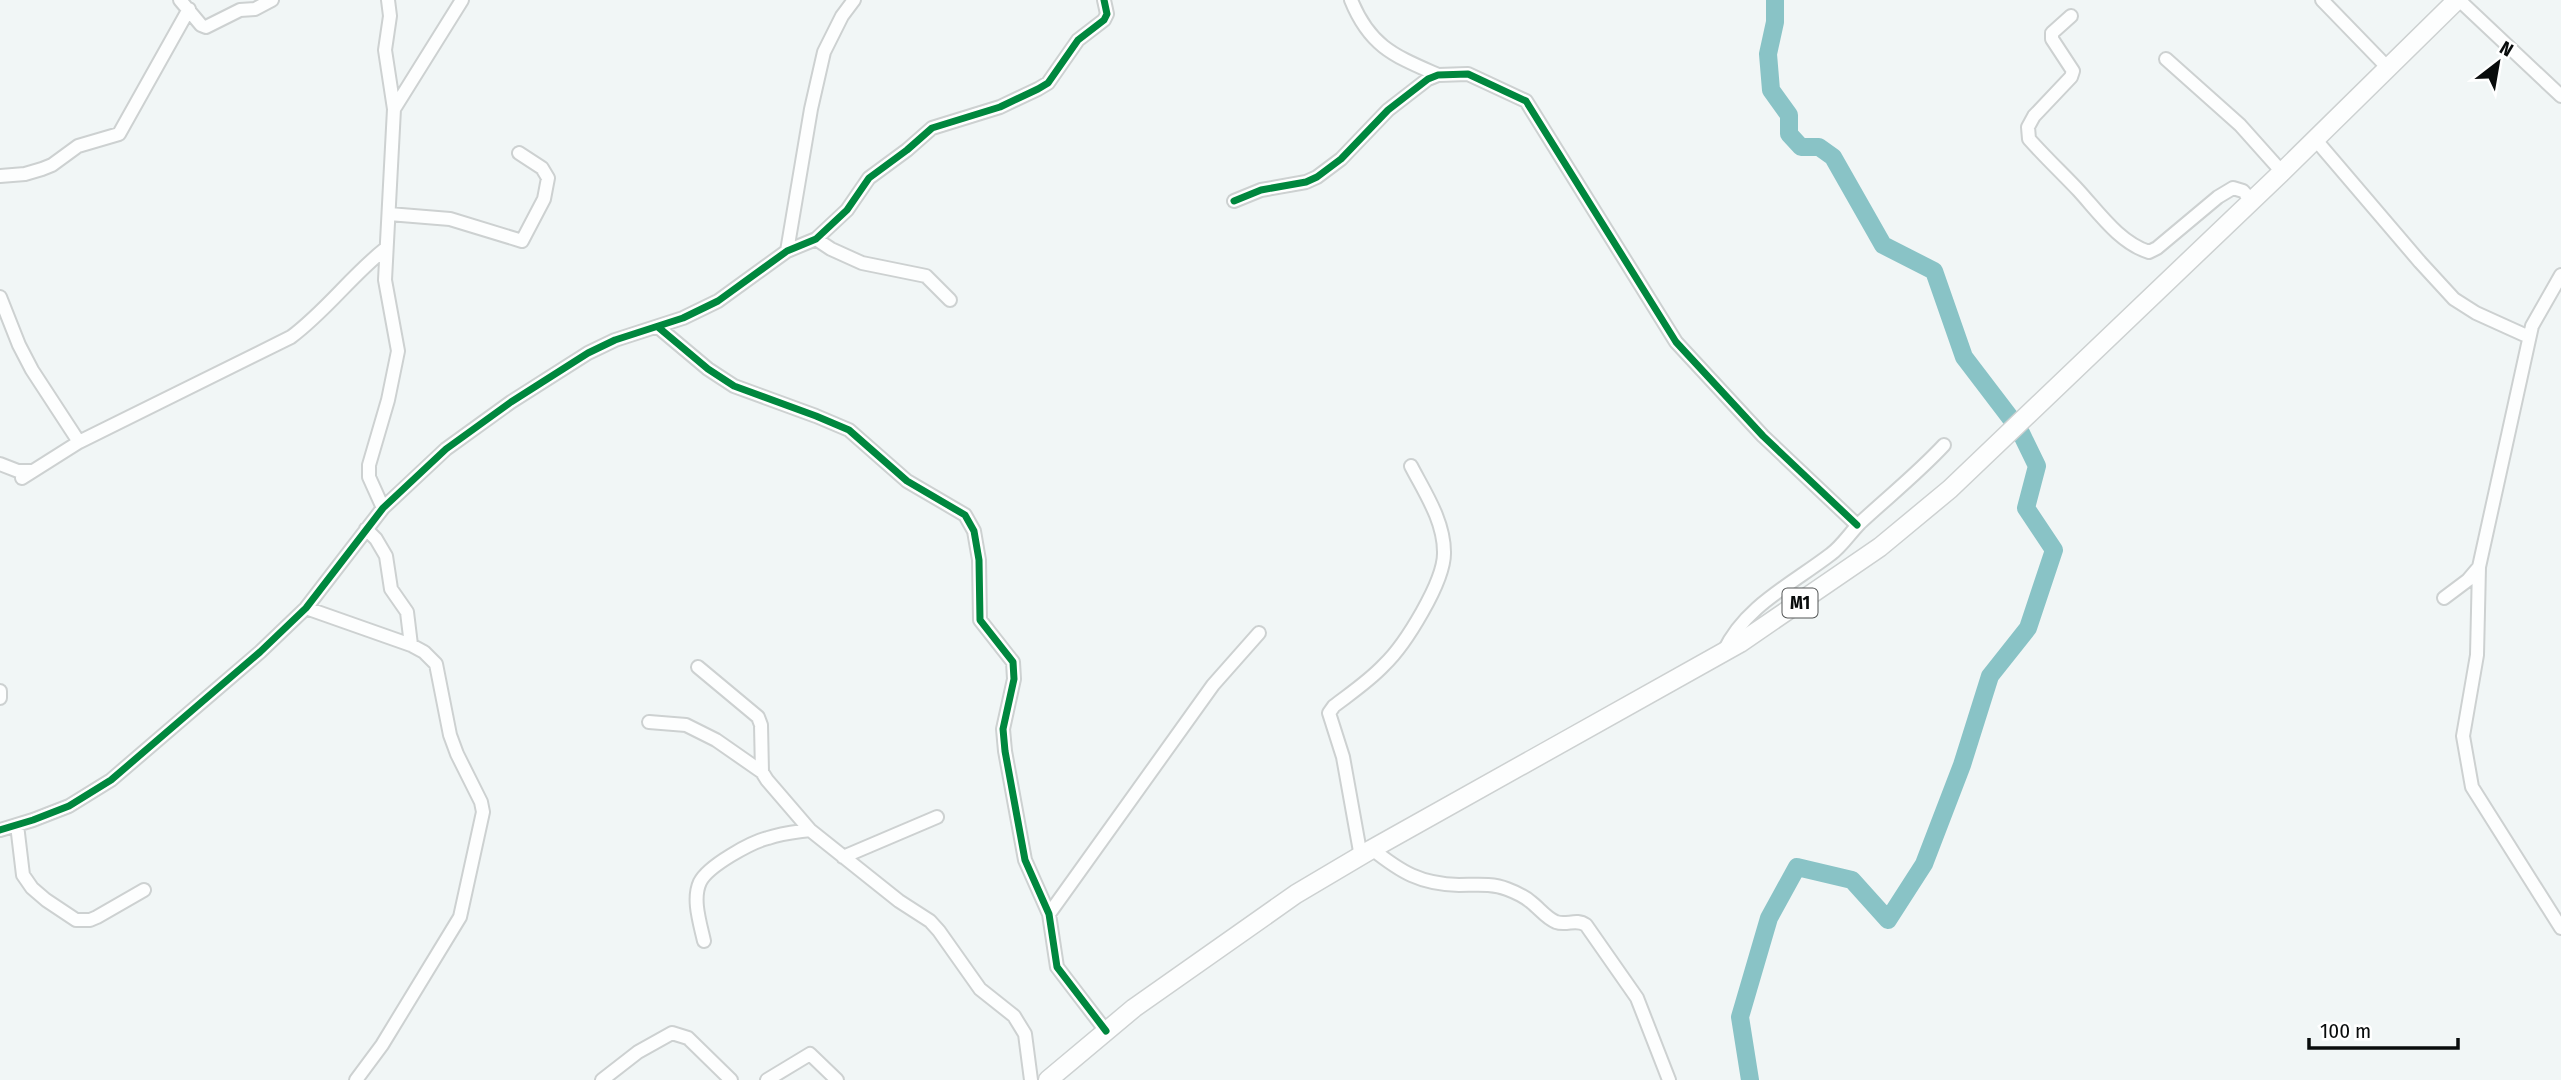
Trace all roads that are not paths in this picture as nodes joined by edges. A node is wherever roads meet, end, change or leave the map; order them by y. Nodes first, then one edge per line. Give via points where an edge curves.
1 (272, 0) edge
2 (388, 0) edge
3 (461, 0) edge
4 (854, 0) edge
5 (1104, 0) edge
6 (1351, 0) edge
7 (2322, 0) edge
8 (2458, 0) edge
9 (184, 4) edge
10 (2071, 16) dead end
11 (2166, 59) dead end
12 (2388, 68) junction
13 (1438, 75) junction
14 (2561, 96) edge
15 (394, 109) junction
16 (2315, 139) junction
17 (519, 153) dead end
18 (2282, 172) junction
19 (0, 176) edge
20 (2251, 200) junction
21 (1234, 201) dead end
22 (389, 214) junction
23 (816, 239) junction
24 (385, 249) junction
25 (788, 251) junction
26 (2561, 275) edge
27 (2556, 293) edge
28 (0, 297) edge
29 (950, 300) dead end
30 (658, 327) junction
31 (2529, 337) junction
32 (79, 442) junction
33 (1944, 445) dead end
34 (0, 464) edge
35 (1411, 466) dead end
36 (383, 508) junction
37 (1857, 525) junction
38 (366, 529) junction
39 (2479, 567) junction
40 (2444, 598) dead end
41 (306, 608) junction
42 (1259, 633) dead end
43 (411, 645) junction
44 (1723, 653) junction
45 (698, 667) dead end
46 (0, 691) edge
47 (0, 698) edge
48 (649, 722) dead end
49 (762, 772) junction
50 (937, 817) dead end
51 (17, 825) junction
52 (0, 830) edge
53 (810, 830) junction
54 (1366, 853) junction
55 (843, 857) junction
56 (144, 890) dead end
57 (1048, 914) junction
58 (2561, 928) edge
59 (704, 941) dead end
60 (1106, 1031) junction
61 (356, 1080) edge
62 (602, 1080) edge
63 (731, 1080) edge
64 (767, 1080) edge
65 (837, 1080) edge
66 (1031, 1080) edge
67 (1048, 1080) edge
68 (1669, 1080) edge

1 - 9 street via 206,27
2 - 15 street via 385,50
3 - 15 street
4 - 25 street via 824,52
5 - 23 street via 1104,20 1078,40 1048,83 1000,107 932,128 869,178 847,210
6 - 13 street via 1374,40 1393,55
7 - 12 street
8 - 12 highway, M1
8 - 14 street
9 - 19 street via 119,134 82,144 42,169
10 - 20 street via 2052,33 2052,39 2073,71 2034,116 2028,127 2029,139 2092,208 2118,233 2149,252 2233,188
11 - 18 street via 2241,125
12 - 16 highway, M1
13 - 21 street via 1388,110 1317,177
13 - 37 street via 1468,74 1525,102 1676,342 1763,436
15 - 22 street
16 - 18 highway, M1
16 - 31 street via 2454,299
17 - 22 street via 542,168 548,178 544,199 522,241 450,219
18 - 20 highway, M1
20 - 44 highway, M1 via 1933,505 1827,585
22 - 24 street
23 - 25 street
23 - 29 street via 862,263 926,275
24 - 32 street via 291,337
24 - 36 street via 385,280 398,351 369,465 369,477
25 - 30 street via 718,301
26 - 27 street
27 - 31 street
28 - 32 street via 32,370
30 - 36 street via 588,353 511,402 446,449
30 - 57 street via 734,386 849,430 907,481 965,515 974,531 979,561 980,620 1013,662 1003,729 1005,751 1025,860
31 - 39 street
32 - 34 street via 27,475
33 - 37 street
35 - 54 street via 1436,514 1444,552 1438,583 1387,663 1329,713
36 - 38 street
37 - 44 street via 1834,552 1748,614
38 - 41 street
38 - 43 street via 386,556 391,589 407,612
39 - 40 street
39 - 58 street via 2477,655 2463,736 2472,787
41 - 43 street
41 - 51 street via 111,780 69,806
42 - 57 street via 1213,685
43 - 61 street via 436,664 450,735 483,812 460,917
44 - 54 highway, M1
45 - 49 street via 758,717
46 - 47 street
48 - 49 street via 686,725
49 - 53 street
50 - 55 street
51 - 52 street
51 - 56 street via 23,875 46,900 76,920 97,917
53 - 55 street
53 - 59 street via 765,838 712,868 700,881 697,909
54 - 60 highway, M1 via 1296,894
54 - 68 street via 1418,879 1495,886 1516,893 1558,923 1586,925 1637,998
55 - 66 street via 930,921 980,989 1014,1016 1025,1034
57 - 60 street via 1056,967
60 - 67 highway, M1
62 - 63 street via 672,1033 688,1038
64 - 65 street via 810,1054

